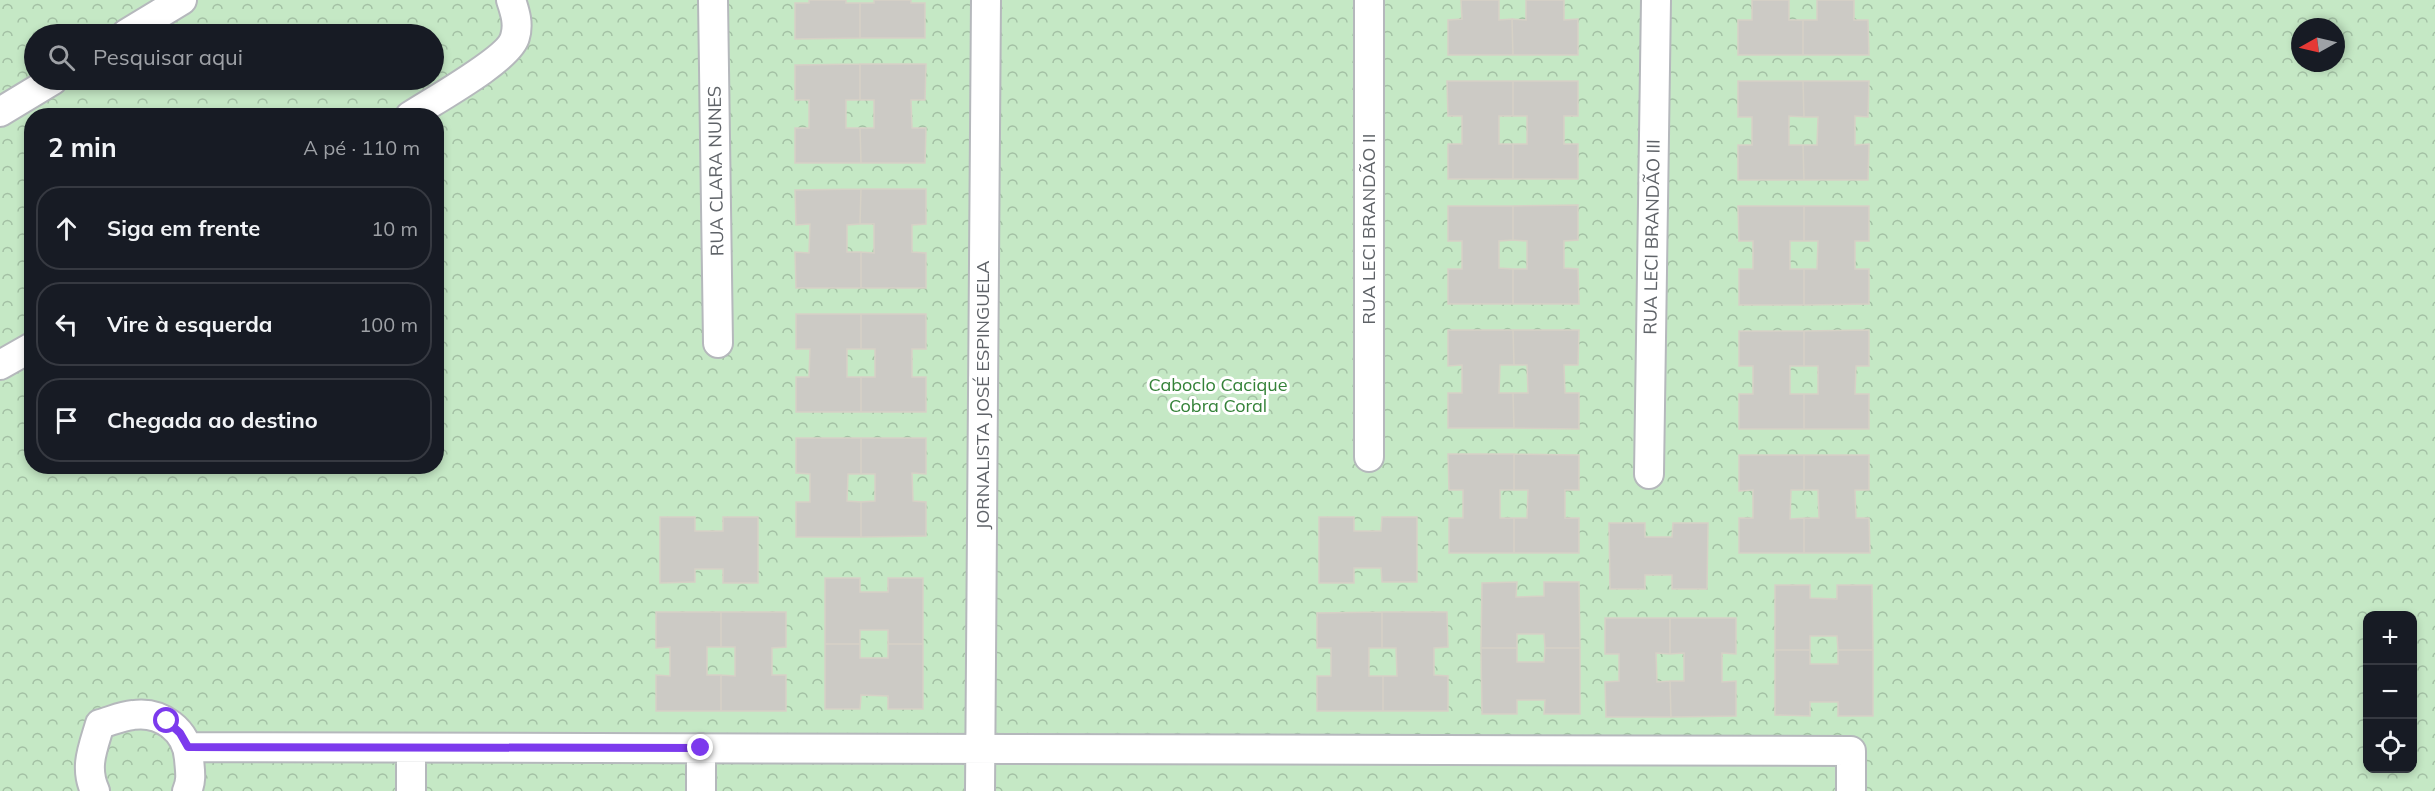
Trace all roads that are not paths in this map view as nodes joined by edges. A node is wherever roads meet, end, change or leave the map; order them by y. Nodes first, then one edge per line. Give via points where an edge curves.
1 (182, 0) edge
2 (511, 0) edge
3 (713, 0) edge
4 (986, 0) edge
5 (1369, 0) edge
6 (1656, 0) edge
7 (142, 24) edge
8 (36, 90) edge
9 (423, 108) edge
10 (0, 112) edge
11 (718, 343) dead end
12 (24, 351) edge
13 (0, 365) edge
14 (1369, 458) dead end
15 (1649, 474) dead end
16 (188, 747) junction
17 (411, 748) junction
18 (701, 748) junction
19 (980, 749) junction
20 (95, 791) edge
21 (186, 791) edge
22 (411, 791) edge
23 (701, 791) edge
24 (980, 791) edge
25 (1851, 791) edge

1 - 7 street
2 - 9 street via 517,18 515,39 486,68
3 - 11 street, RUA CLARA NUNES
4 - 19 street, JORNALISTA JOSÉ ESPINGUELA
5 - 14 street, RUA LECI BRANDÃO II
6 - 15 street, RUA LECI BRANDÃO III
8 - 10 street
12 - 13 street
16 - 17 street
16 - 20 street via 167,721 150,715 133,715 100,724 88,763
16 - 21 street via 191,782
17 - 18 street
17 - 22 street
18 - 19 street
18 - 23 street
19 - 24 street, JORNALISTA JOSÉ ESPINGUELA
19 - 25 street via 1851,751

